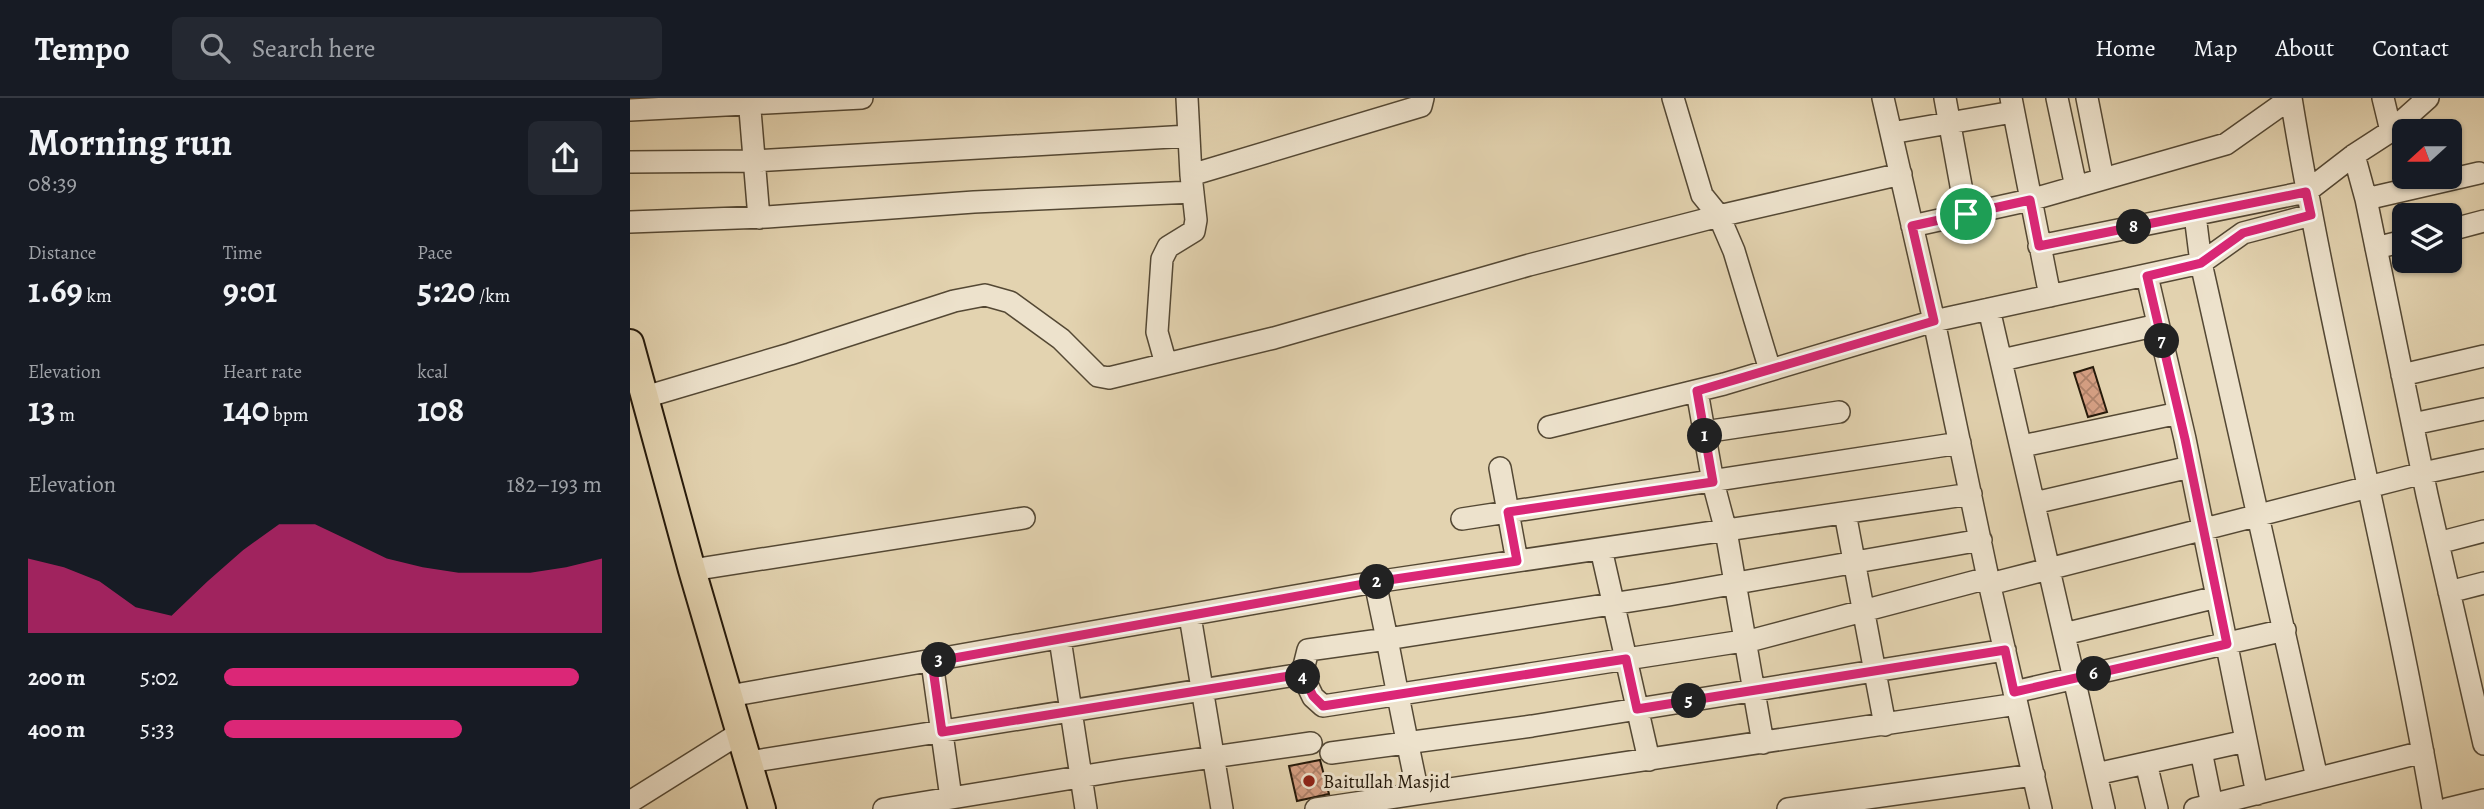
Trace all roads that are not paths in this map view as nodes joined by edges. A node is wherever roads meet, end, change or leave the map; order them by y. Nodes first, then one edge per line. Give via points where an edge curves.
1 (862, 98) edge
2 (1187, 98) edge
3 (1423, 98) edge
4 (1673, 98) edge
5 (1883, 98) edge
6 (1945, 98) edge
7 (2057, 98) edge
8 (2087, 98) edge
9 (2291, 98) edge
10 (2383, 98) edge
11 (2428, 98) edge
12 (749, 101) edge
13 (2012, 105) edge
14 (630, 110) edge
15 (1950, 122) junction
16 (2391, 131) junction
17 (1891, 133) junction
18 (1189, 136) junction
19 (2354, 155) junction
20 (754, 161) junction
21 (630, 162) edge
22 (2479, 173) dead end
23 (1901, 174) junction
24 (2103, 179) junction
25 (1192, 183) junction
26 (2076, 187) junction
27 (2306, 192) junction
28 (2366, 199) junction
29 (2030, 200) junction
30 (1966, 214) junction
31 (2195, 215) junction
32 (2311, 215) junction
33 (1719, 216) junction
34 (759, 218) junction
35 (2484, 221) edge
36 (630, 222) edge
37 (1912, 226) junction
38 (2462, 227) edge
39 (2392, 244) edge
40 (2039, 246) junction
41 (2376, 248) junction
42 (2201, 263) junction
43 (2147, 276) junction
44 (2050, 296) junction
45 (1989, 309) junction
46 (1934, 321) junction
47 (2158, 326) junction
48 (630, 343) edge
49 (2484, 356) edge
50 (2002, 360) junction
51 (1166, 364) junction
52 (1770, 370) junction
53 (2402, 375) junction
54 (1697, 391) junction
55 (645, 397) junction
56 (2484, 409) edge
57 (1839, 412) dead end
58 (2179, 413) junction
59 (2413, 424) junction
60 (1549, 427) dead end
61 (1704, 432) junction
62 (1960, 443) junction
63 (2022, 446) junction
64 (2484, 460) edge
65 (2190, 467) junction
66 (1500, 468) dead end
67 (2423, 473) junction
68 (1713, 482) junction
69 (2368, 487) junction
70 (1971, 494) junction
71 (2034, 503) junction
72 (1508, 512) junction
73 (1845, 513) junction
74 (2259, 515) junction
75 (1024, 518) dead end
76 (1462, 519) dead end
77 (2203, 529) junction
78 (1726, 531) junction
79 (2484, 531) edge
80 (1980, 540) junction
81 (2438, 543) junction
82 (1601, 549) junction
83 (1517, 561) junction
84 (1855, 562) junction
85 (2049, 568) junction
86 (692, 570) junction
87 (1989, 581) junction
88 (1375, 582) junction
89 (2484, 583) edge
90 (1734, 584) junction
91 (2449, 592) junction
92 (2217, 597) junction
93 (1614, 604) junction
94 (1865, 611) junction
95 (1190, 616) junction
96 (2285, 630) junction
97 (2064, 634) junction
98 (1060, 639) junction
99 (1387, 639) junction
100 (1744, 641) junction
101 (2227, 644) junction
102 (2005, 650) junction
103 (1626, 659) junction
104 (932, 662) junction
105 (1875, 671) junction
106 (1302, 674) junction
107 (2074, 679) junction
108 (1202, 690) junction
109 (1753, 690) junction
110 (1398, 694) junction
111 (729, 696) junction
112 (2016, 698) junction
113 (1637, 709) junction
114 (1071, 711) junction
115 (1885, 725) junction
116 (942, 732) junction
117 (740, 733) junction
118 (2246, 741) junction
119 (1311, 743) dead end
120 (1408, 743) junction
121 (1763, 743) junction
122 (2484, 744) edge
123 (2201, 751) junction
124 (2423, 752) junction
125 (1331, 753) dead end
126 (1213, 756) junction
127 (1649, 760) junction
128 (748, 762) junction
129 (2146, 763) junction
130 (2096, 774) junction
131 (2034, 775) junction
132 (1081, 777) junction
133 (2318, 778) junction
134 (1418, 793) junction
135 (2257, 794) junction
136 (951, 798) junction
137 (2484, 800) edge
138 (630, 802) edge
139 (2213, 806) edge
140 (1347, 807) edge
141 (762, 809) edge
142 (884, 809) edge
143 (1086, 809) edge
144 (1222, 809) edge
145 (1316, 809) edge
146 (1788, 809) edge
147 (2041, 809) edge
148 (2104, 809) edge
149 (2157, 809) edge
150 (2434, 809) edge
151 (2447, 809) edge

1 - 12 street
2 - 18 street
3 - 25 street via 1421,106
4 - 33 street via 1702,195
5 - 17 street
6 - 15 street
7 - 26 street
8 - 24 street
9 - 24 street via 2226,144
9 - 27 street
10 - 16 street
11 - 16 street
12 - 14 street
12 - 20 street
13 - 15 street
13 - 29 street
15 - 17 street
15 - 30 street
16 - 19 street
17 - 23 street
18 - 20 street
18 - 25 street
19 - 27 street
19 - 28 street
20 - 21 street
20 - 34 street
22 - 28 street
23 - 33 street
23 - 37 street
24 - 26 street
25 - 34 street
25 - 51 street via 1194,231 1168,247 1163,259 1157,332
26 - 29 street
27 - 31 street
27 - 32 street
28 - 41 street
29 - 30 street
29 - 40 street
30 - 37 street
31 - 40 street
31 - 42 street
32 - 42 street via 2243,233
32 - 69 street
33 - 51 street
33 - 52 street
34 - 36 street
35 - 38 street
37 - 46 street
39 - 41 street
40 - 44 street
41 - 53 street
42 - 43 street
42 - 74 street
43 - 44 street
43 - 47 street
44 - 45 street
45 - 46 street
45 - 50 street
46 - 52 street
46 - 62 street
47 - 50 street
47 - 58 street
48 - 55 main road
49 - 53 street
50 - 63 street
51 - 55 street via 1109,378 1098,376 1061,339 1010,302 985,295 954,300
52 - 54 street
53 - 59 street
54 - 60 street
54 - 61 street
55 - 86 main road
56 - 59 street
57 - 61 street
58 - 63 street
58 - 65 street
59 - 67 street
61 - 68 street
62 - 68 street
62 - 70 street
63 - 71 street
64 - 67 street
65 - 71 street
65 - 77 street
66 - 72 street
67 - 69 street
67 - 81 street
68 - 72 street
68 - 78 street
69 - 74 street
69 - 124 street
70 - 73 street
70 - 80 street
71 - 85 street
72 - 76 street
72 - 83 street
73 - 78 street
73 - 84 street
74 - 77 street
74 - 96 street
75 - 86 street
77 - 85 street
77 - 92 street
78 - 82 street
78 - 90 street
79 - 81 street
80 - 84 street
80 - 87 street
81 - 91 street
82 - 83 street
82 - 93 street
83 - 88 street
84 - 90 street
84 - 94 street
85 - 87 street
85 - 97 street
86 - 111 main road
87 - 94 street
87 - 102 street
88 - 95 street
88 - 99 street
89 - 91 street
90 - 93 street
90 - 100 street
91 - 122 street
92 - 97 street
92 - 101 street
93 - 99 street
93 - 103 street
94 - 100 street
94 - 105 street
95 - 98 street
95 - 108 street
96 - 101 street
96 - 133 street
97 - 107 street
98 - 104 street
98 - 114 street
99 - 106 street via 1308,650
99 - 110 street
100 - 103 street
100 - 109 street
101 - 107 street
101 - 118 street
102 - 105 street
102 - 112 street
103 - 110 street
103 - 113 street
104 - 111 street
104 - 116 street
105 - 109 street
105 - 115 street
106 - 108 street
106 - 110 street via 1323,706
107 - 112 street
107 - 130 street
108 - 114 street
108 - 126 street
109 - 113 street
109 - 121 street
110 - 120 street
111 - 117 main road
112 - 115 street
112 - 131 street
113 - 120 street
113 - 127 street
114 - 116 street
114 - 132 street
115 - 121 street
116 - 128 street
116 - 136 street
117 - 128 main road
117 - 138 street
118 - 123 street
118 - 135 street
119 - 126 street
120 - 125 street
120 - 134 street
121 - 127 street
123 - 129 street
123 - 139 street
124 - 133 street
124 - 150 street
126 - 132 street
126 - 144 street
127 - 134 street
128 - 141 main road
129 - 130 street
129 - 149 street
130 - 148 street
131 - 146 street
131 - 147 street
132 - 136 street
132 - 143 street
133 - 135 street
134 - 140 street
135 - 139 street
136 - 142 street
137 - 151 street
140 - 145 street

